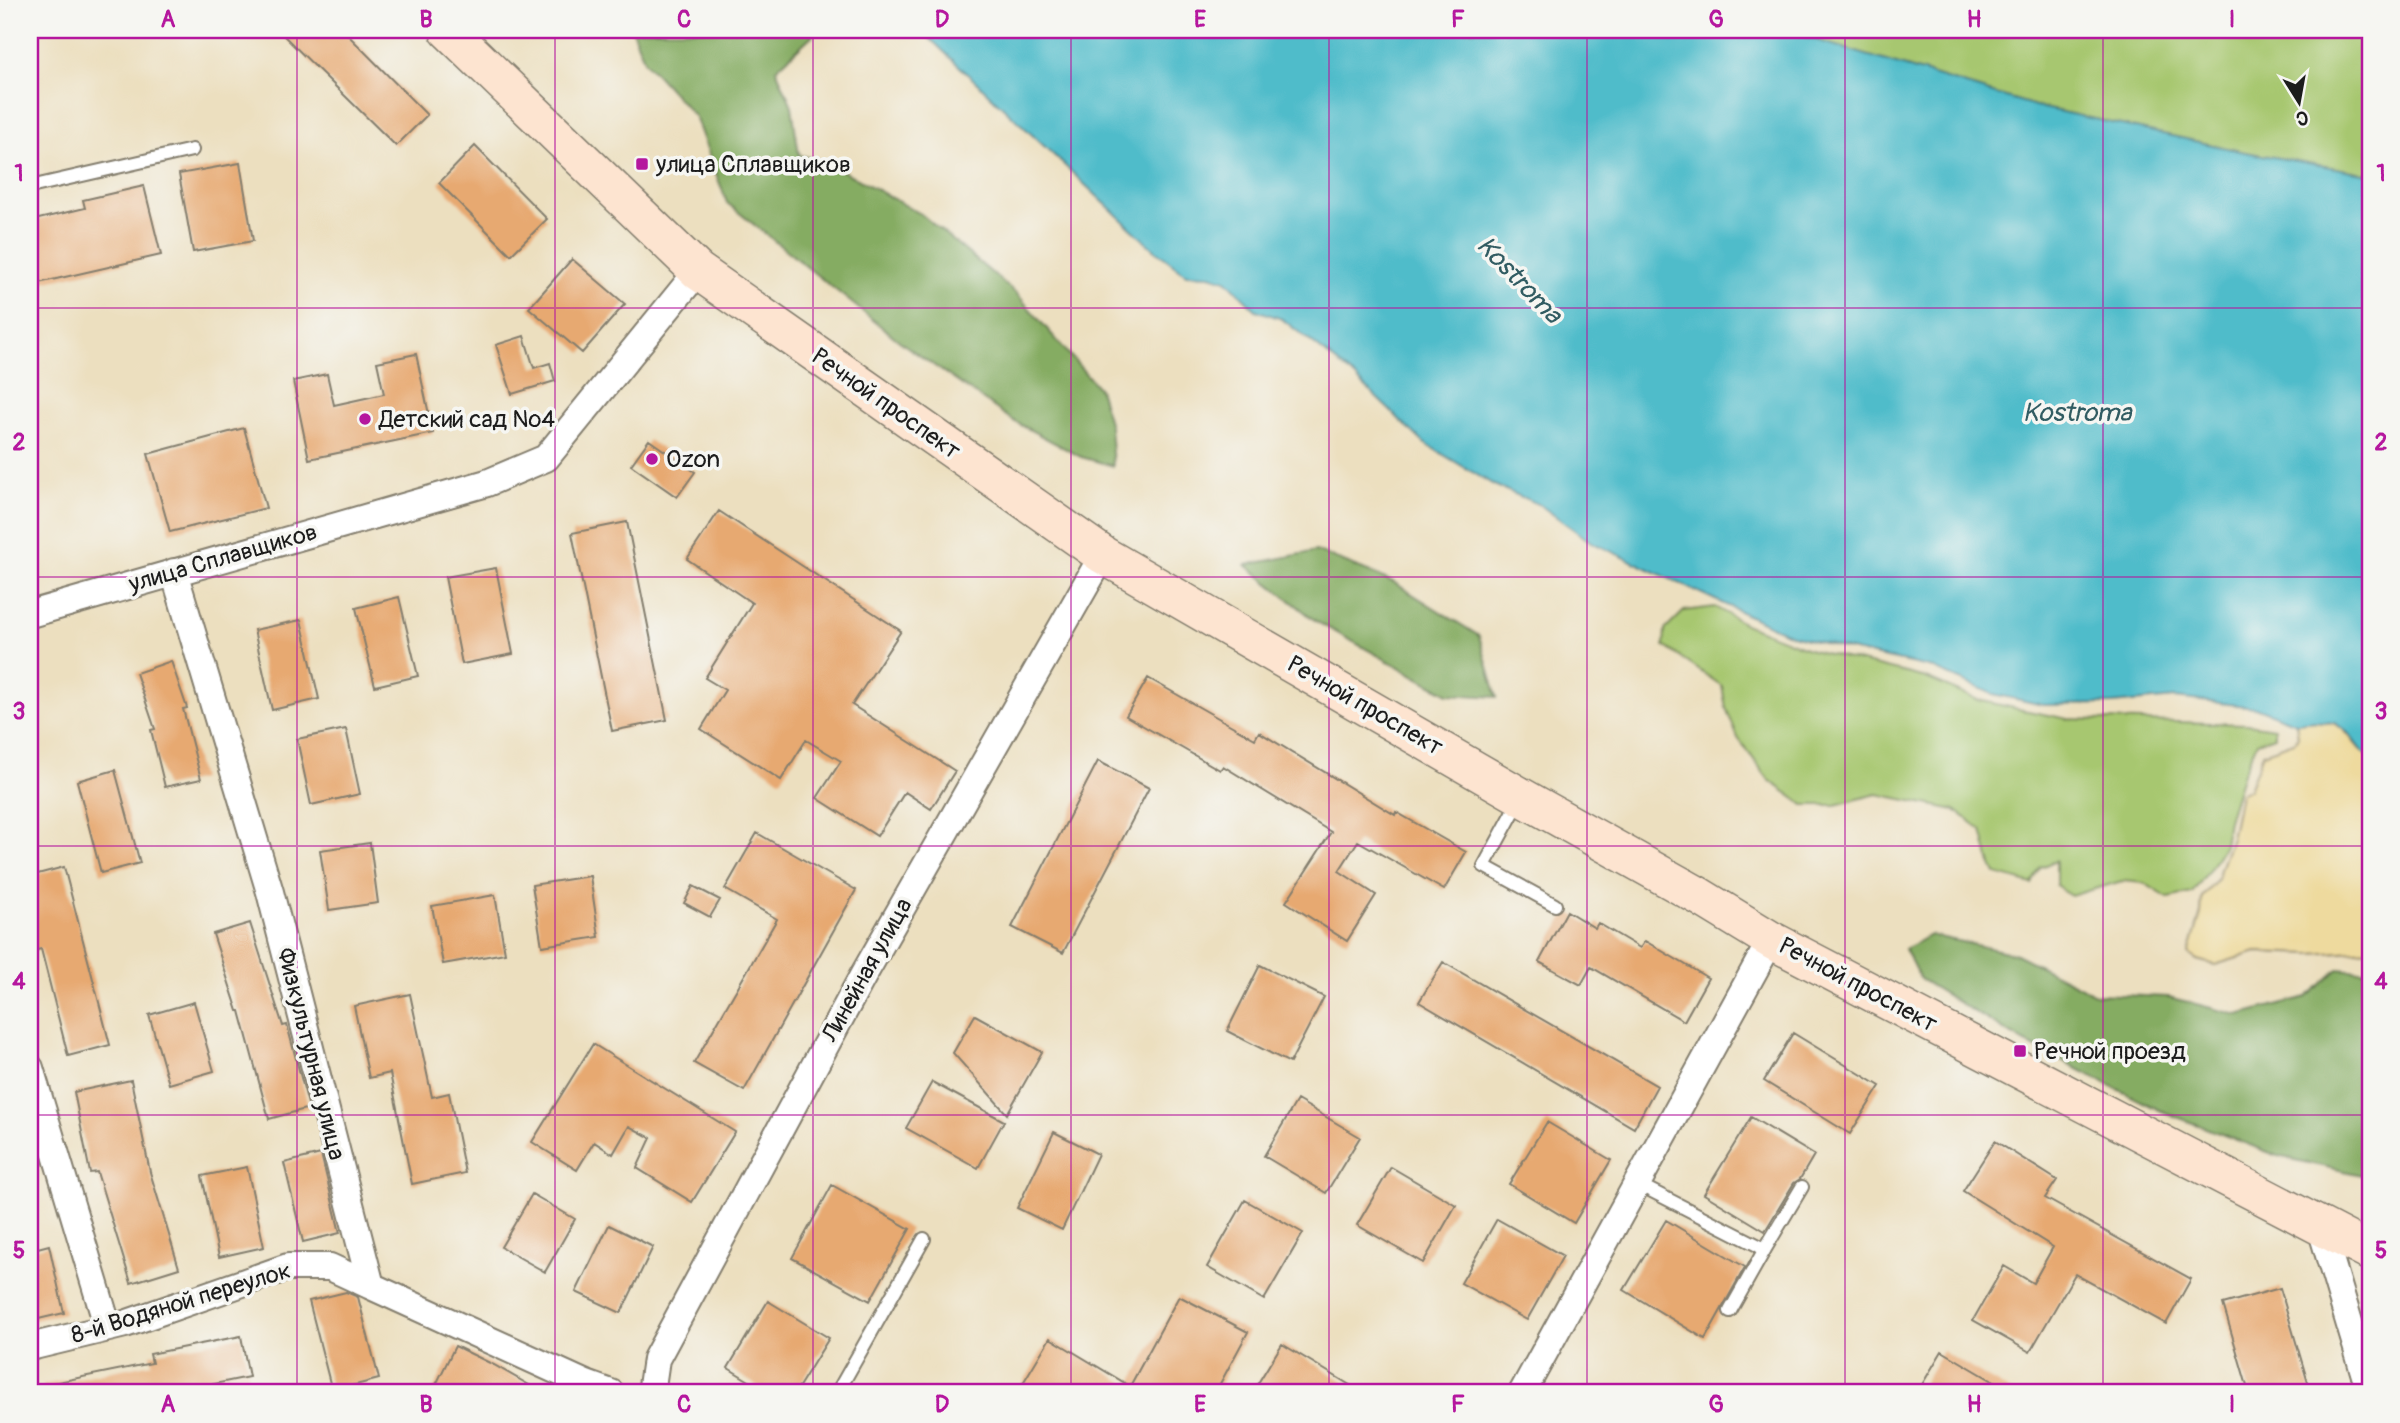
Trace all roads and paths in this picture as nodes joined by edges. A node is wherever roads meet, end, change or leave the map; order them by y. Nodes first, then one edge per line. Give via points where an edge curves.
1 (448, 30) edge
2 (192, 150) dead end
3 (30, 187) edge
4 (698, 271) junction
5 (1103, 555) junction
6 (174, 572) junction
7 (30, 614) edge
8 (1522, 797) junction
9 (1555, 905) dead end
10 (1771, 940) junction
11 (32, 1082) edge
12 (1638, 1184) junction
13 (1802, 1188) dead end
14 (2320, 1226) junction
15 (923, 1239) dead end
16 (1765, 1249) junction
17 (2370, 1252) edge
18 (371, 1286) junction
19 (1730, 1311) dead end
20 (108, 1328) junction
21 (30, 1347) edge
22 (2370, 1392) edge
23 (611, 1393) edge
24 (652, 1393) edge
25 (837, 1393) edge
26 (1522, 1393) edge

1 - 4 street, Речной проспект
2 - 3 lane
4 - 5 street, Речной проспект
4 - 6 street, улица Сплавщиков via 546,458 487,483
5 - 8 street, Речной проспект
5 - 24 street, Линейная улица via 864,974 656,1359
6 - 7 street, улица Сплавщиков
6 - 18 street, Физкультурная улица via 270,892
8 - 9 lane via 1484,866
8 - 10 street, Речной проспект
10 - 12 street
10 - 14 street, Речной проспект
11 - 20 street
12 - 16 lane
12 - 26 street
13 - 16 lane
14 - 17 street, Речной проспект
14 - 22 street
15 - 25 lane
16 - 19 lane
18 - 20 street, 8-й Водяной переулок via 330,1267 288,1267
18 - 23 street
20 - 21 street, 8-й Водяной переулок

